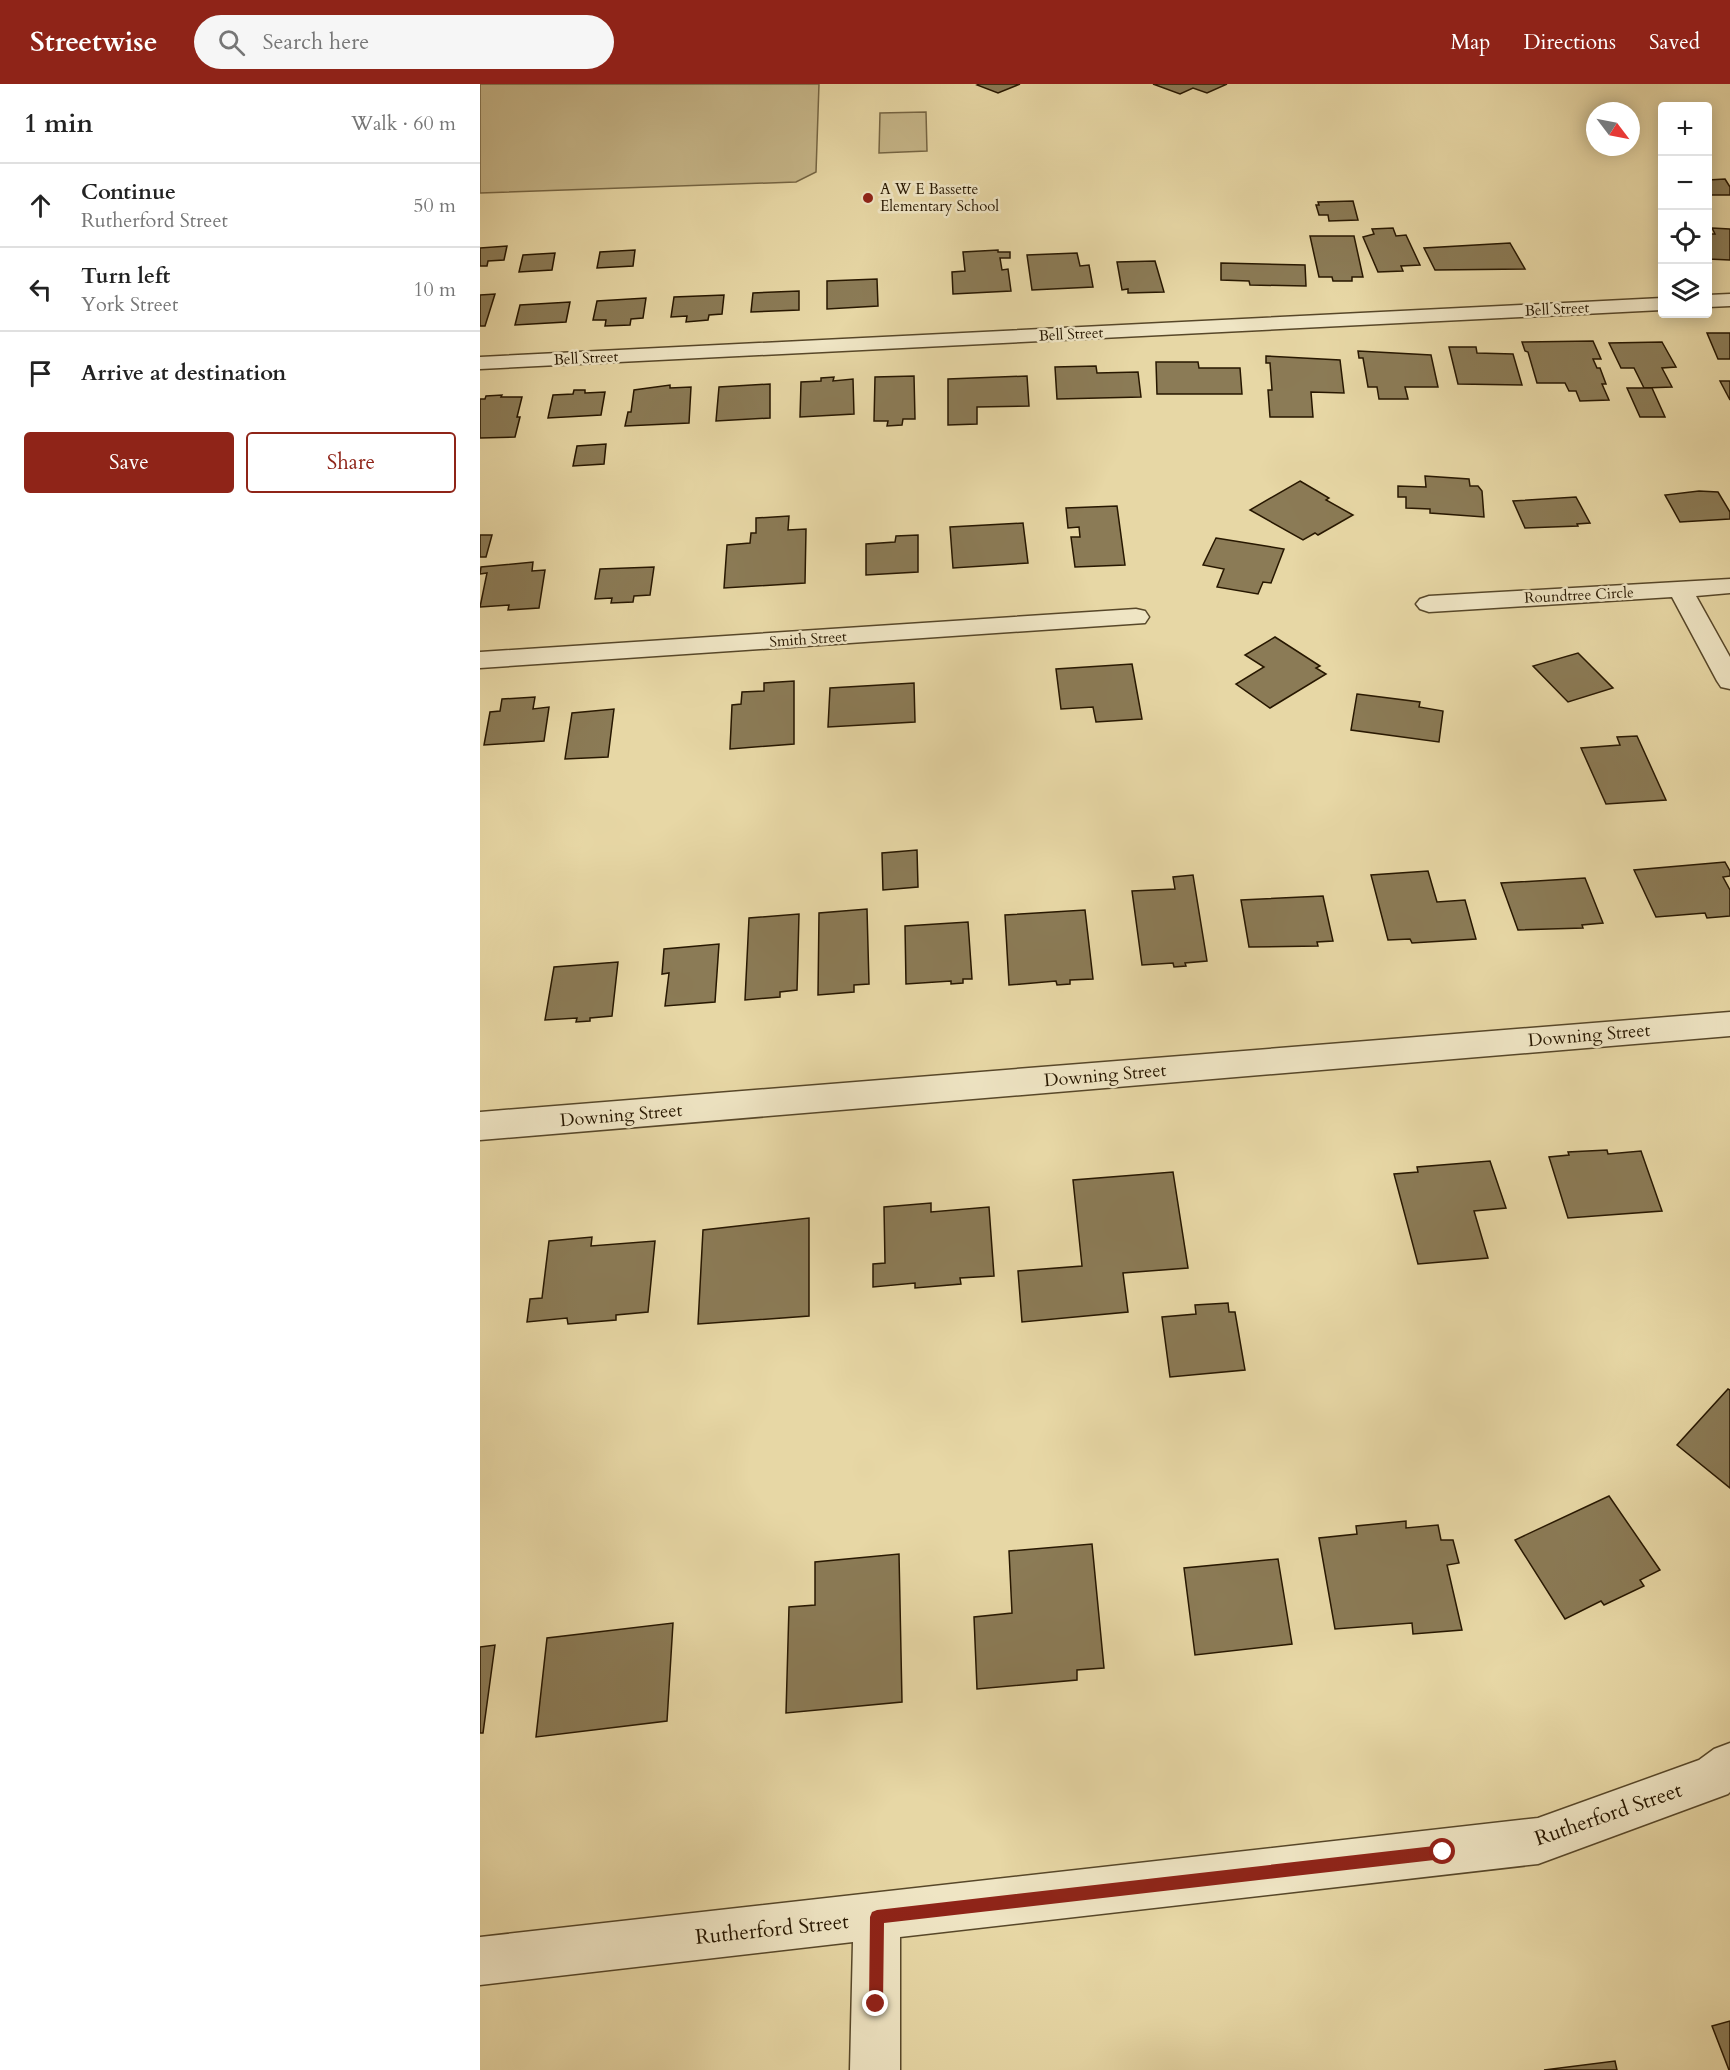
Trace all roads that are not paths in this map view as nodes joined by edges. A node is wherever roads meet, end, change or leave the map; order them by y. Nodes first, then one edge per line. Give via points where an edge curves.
1 (1730, 300) edge
2 (1712, 301) edge
3 (1658, 304) edge
4 (480, 363) edge
5 (1730, 586) edge
6 (1680, 589) junction
7 (1429, 604) dead end
8 (1136, 617) dead end
9 (480, 660) edge
10 (1730, 681) edge
11 (1730, 1024) edge
12 (480, 1126) edge
13 (1730, 1765) edge
14 (877, 1917) junction
15 (480, 1961) edge
16 (875, 2070) edge

1 - 2 street
3 - 4 street, Bell Street
5 - 6 street, Roundtree Circle
6 - 7 street, Roundtree Circle
6 - 10 street
8 - 9 street, Smith Street
11 - 12 street, Downing Street
13 - 14 street, Rutherford Street via 1712,1778 1538,1841
14 - 15 street, Rutherford Street
14 - 16 street

